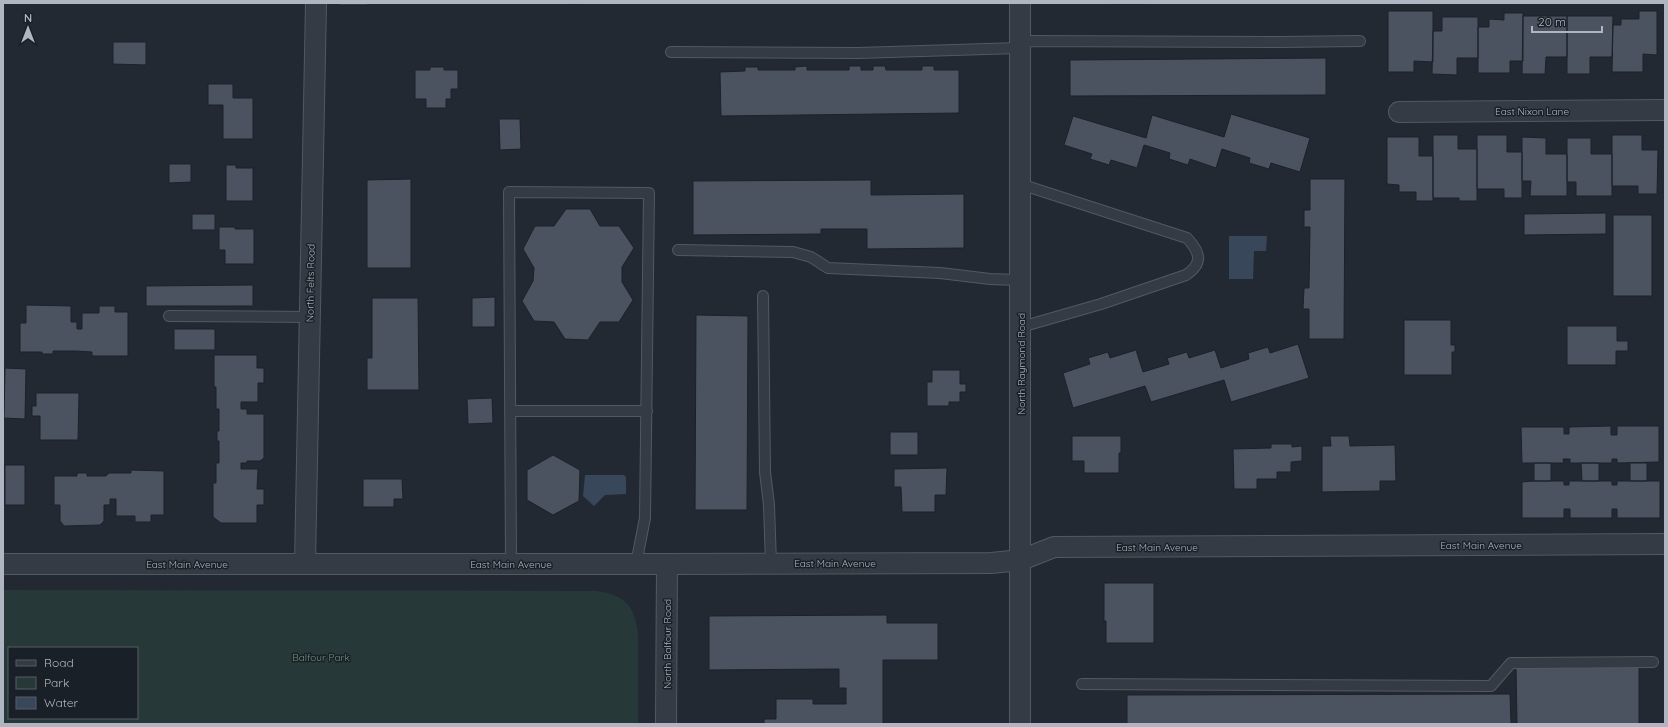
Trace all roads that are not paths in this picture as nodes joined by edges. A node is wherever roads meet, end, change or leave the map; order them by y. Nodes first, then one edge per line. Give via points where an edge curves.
1 (316, 3) edge
2 (1020, 3) edge
3 (1360, 40) dead end
4 (1020, 44) junction
5 (671, 52) dead end
6 (1665, 110) edge
7 (1399, 112) dead end
8 (1020, 184) junction
9 (678, 250) dead end
10 (1020, 280) junction
11 (762, 296) dead end
12 (169, 316) dead end
13 (310, 317) junction
14 (1021, 327) junction
15 (510, 411) junction
16 (647, 411) junction
17 (1665, 544) edge
18 (1021, 560) junction
19 (305, 563) junction
20 (3, 564) edge
21 (511, 564) junction
22 (636, 564) junction
23 (667, 564) junction
24 (771, 564) junction
25 (1653, 662) dead end
26 (1082, 684) dead end
27 (666, 724) edge
28 (1020, 724) edge

1 - 13 street, North Felts Road
2 - 4 street, North Raymond Road
3 - 4 lane
4 - 5 lane via 858,53
4 - 8 street, North Raymond Road
6 - 7 street, East Nixon Lane
8 - 10 street, North Raymond Road
8 - 14 lane via 1187,238 1195,247 1198,257 1194,270 1186,275 1101,304
9 - 10 lane via 793,252 811,257 828,268
10 - 14 street, North Raymond Road
11 - 24 lane via 765,472
12 - 13 lane
13 - 19 street, North Felts Road
14 - 18 street, North Raymond Road
15 - 16 lane
15 - 16 lane via 509,192 649,192
15 - 21 lane
16 - 22 lane via 645,518
17 - 18 street, East Main Avenue via 1054,547
18 - 24 street, East Main Avenue via 991,563
18 - 28 street, North Raymond Road
19 - 20 street, East Main Avenue
19 - 21 street, East Main Avenue
21 - 22 street, East Main Avenue
22 - 23 street, East Main Avenue
23 - 24 street, East Main Avenue
23 - 27 street, North Balfour Road
25 - 26 lane via 1511,663 1491,686

